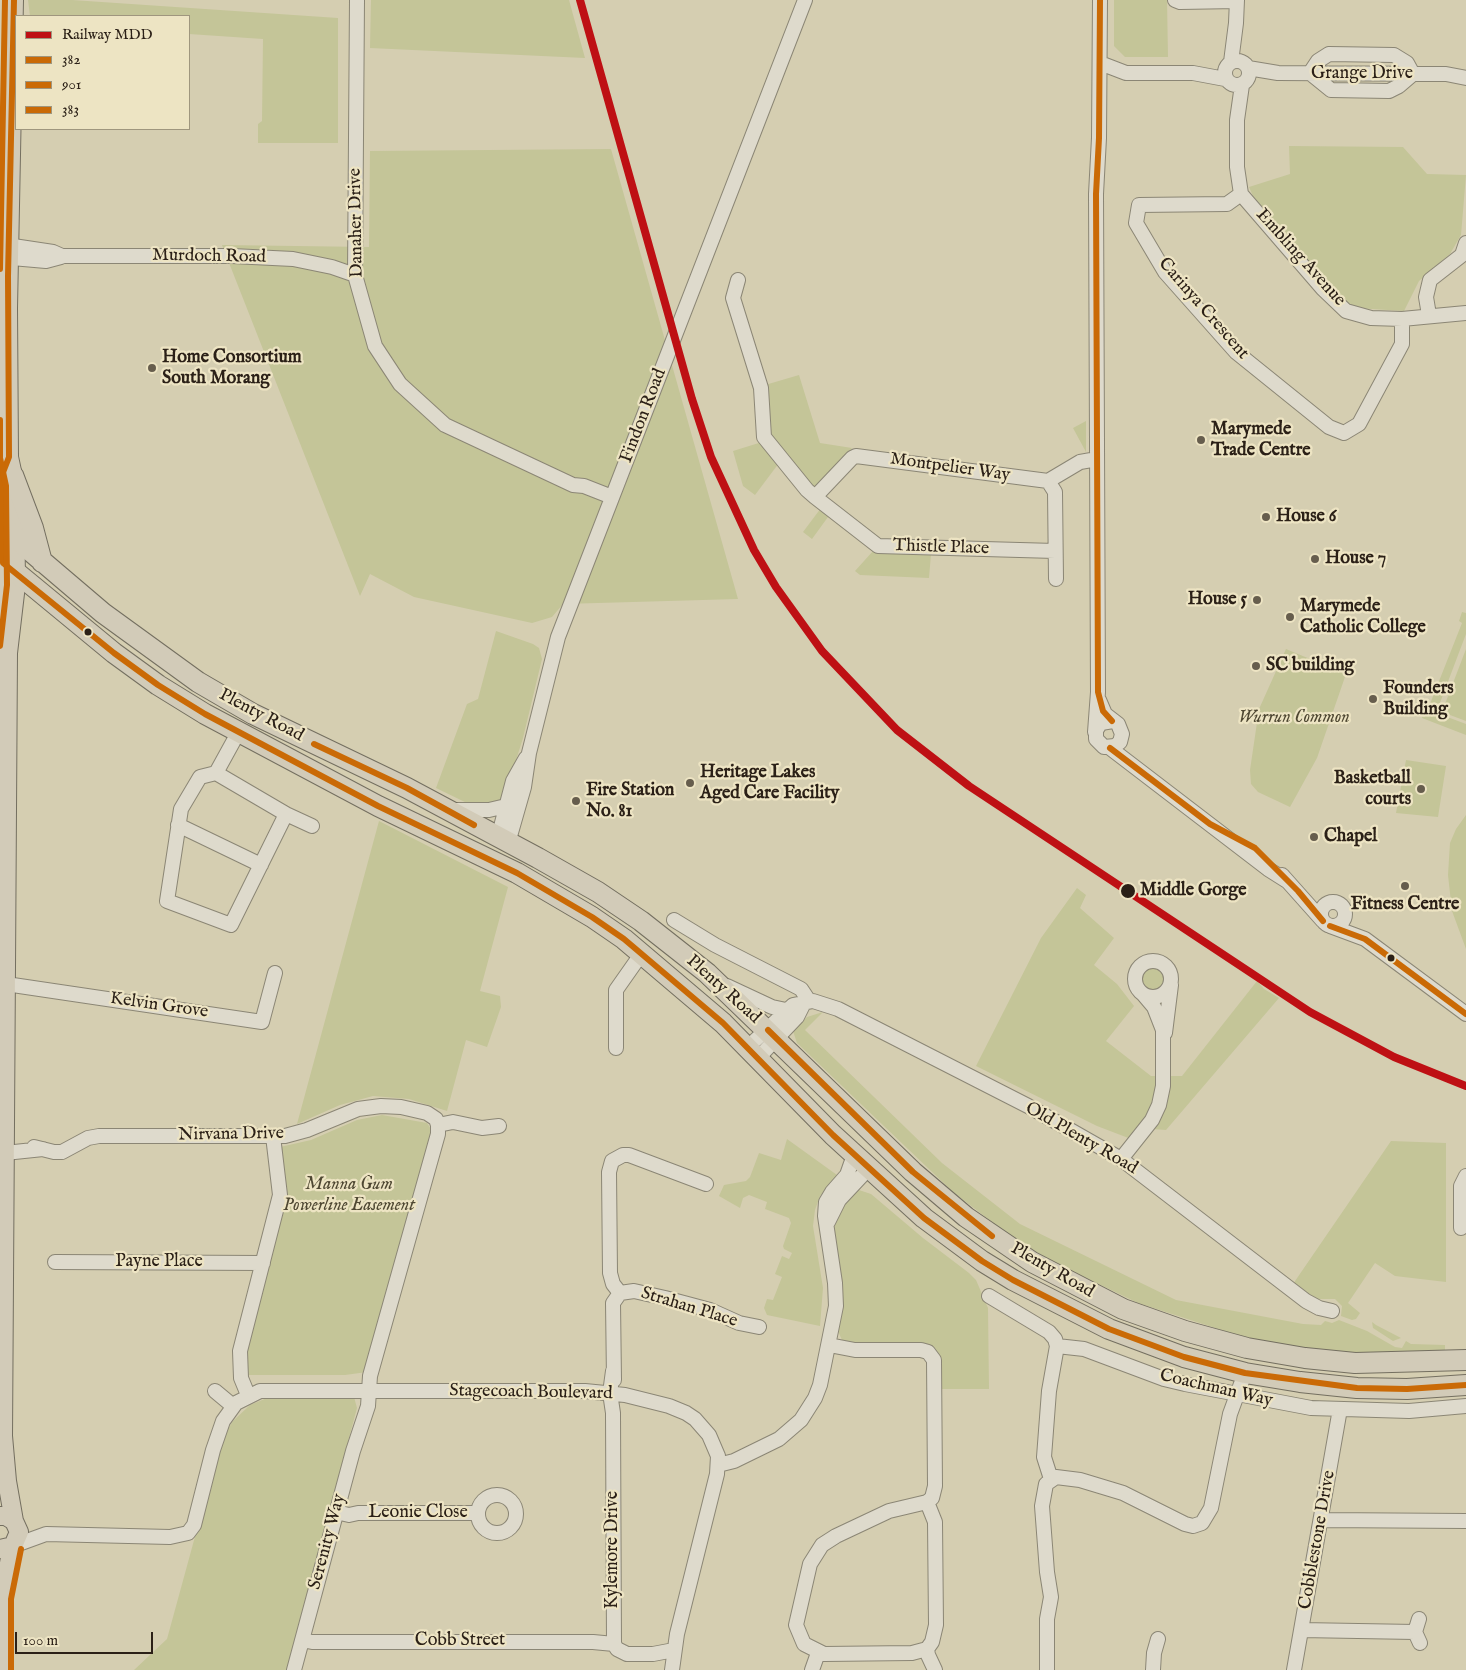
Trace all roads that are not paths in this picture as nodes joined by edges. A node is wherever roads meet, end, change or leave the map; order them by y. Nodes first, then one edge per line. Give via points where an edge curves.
1 (14, 0) edge
2 (358, 0) edge
3 (805, 0) edge
4 (1100, 0) edge
5 (1175, 0) edge
6 (1236, 0) edge
7 (1100, 63) junction
8 (1466, 70) edge
9 (1126, 73) junction
10 (1237, 73) junction
11 (1446, 74) junction
12 (1466, 78) edge
13 (1100, 86) junction
14 (1241, 194) junction
15 (1466, 243) edge
16 (4, 251) edge
17 (355, 275) junction
18 (738, 280) dead end
19 (1466, 313) edge
20 (1429, 315) junction
21 (1402, 319) junction
22 (1098, 459) junction
23 (6, 471) edge
24 (1048, 481) junction
25 (815, 497) junction
26 (611, 502) junction
27 (1, 524) edge
28 (16, 540) junction
29 (1055, 551) junction
30 (42, 562) junction
31 (7, 565) edge
32 (1056, 579) dead end
33 (1098, 692) junction
34 (1113, 721) junction
35 (4, 730) edge
36 (1095, 732) junction
37 (238, 733) junction
38 (1122, 737) junction
39 (1110, 748) junction
40 (529, 753) junction
41 (1138, 770) junction
42 (216, 773) junction
43 (506, 806) junction
44 (444, 809) junction
45 (286, 814) junction
46 (178, 824) junction
47 (1210, 824) junction
48 (312, 826) dead end
49 (503, 840) junction
50 (3, 859) edge
51 (495, 862) junction
52 (261, 865) junction
53 (1284, 879) junction
54 (1298, 890) junction
55 (1331, 902) junction
56 (1344, 910) junction
57 (674, 920) dead end
58 (1327, 924) junction
59 (1365, 939) junction
60 (642, 953) junction
61 (275, 973) dead end
62 (714, 980) junction
63 (1171, 982) junction
64 (6, 984) junction
65 (1143, 994) junction
66 (806, 1002) junction
67 (3, 1008) edge
68 (786, 1010) junction
69 (1466, 1014) edge
70 (771, 1034) junction
71 (1164, 1038) junction
72 (616, 1048) dead end
73 (754, 1052) junction
74 (864, 1124) junction
75 (438, 1125) junction
76 (499, 1126) dead end
77 (273, 1136) junction
78 (5, 1153) junction
79 (1121, 1159) junction
80 (862, 1161) junction
81 (1466, 1176) edge
82 (706, 1184) dead end
83 (827, 1224) junction
84 (1458, 1228) edge
85 (55, 1262) dead end
86 (263, 1263) junction
87 (620, 1292) junction
88 (989, 1296) dead end
89 (1332, 1311) dead end
90 (759, 1327) dead end
91 (829, 1345) junction
92 (1057, 1346) junction
93 (1466, 1360) edge
94 (1237, 1371) junction
95 (1466, 1385) edge
96 (369, 1390) junction
97 (214, 1391) dead end
98 (612, 1393) junction
99 (250, 1394) junction
100 (1233, 1394) junction
101 (234, 1406) junction
102 (1466, 1406) edge
103 (1340, 1409) junction
104 (2, 1436) junction
105 (718, 1461) junction
106 (0, 1466) edge
107 (1051, 1479) junction
108 (927, 1502) junction
109 (337, 1509) junction
110 (478, 1514) dead end
111 (10, 1520) edge
112 (1321, 1520) junction
113 (1466, 1521) edge
114 (46, 1534) junction
115 (8, 1547) edge
116 (1, 1591) edge
117 (1301, 1630) junction
118 (1418, 1631) dead end
119 (302, 1637) junction
120 (1158, 1639) dead end
121 (613, 1641) junction
122 (929, 1652) junction
123 (818, 1653) junction
124 (673, 1659) edge
125 (2, 1670) edge
126 (294, 1670) edge
127 (812, 1670) edge
128 (936, 1670) edge
129 (1047, 1670) edge
130 (1153, 1670) edge
131 (1294, 1670) edge

1 - 16 main road
2 - 17 street, Danaher Drive
3 - 26 street, Findon Road
4 - 7 street
5 - 6 street
6 - 10 street, Embling Avenue
7 - 9 street, Grange Drive
7 - 13 street
8 - 11 street, Grange Drive
9 - 10 street, Grange Drive
9 - 13 street, Grange Drive
10 - 11 street, Grange Drive
10 - 14 street, Embling Avenue via 1237,167
11 - 12 street, Grange Drive
13 - 22 street via 1096,194
14 - 21 street, Embling Avenue via 1346,311 1371,318
14 - 21 street, Carinya Crescent via 1227,204 1139,205 1136,223 1165,272 1236,352 1329,427 1344,434 1359,424 1402,344
15 - 20 street via 1462,255 1430,280 1426,297
16 - 17 street, Murdoch Road via 46,261 62,256 293,259
16 - 23 main road
17 - 26 street, Danaher Drive via 375,346 400,384 420,405 445,425 573,485 581,494
18 - 25 street, Thistle Place via 733,298 761,388 764,437
19 - 20 street, Embling Avenue
20 - 21 street, Embling Avenue
22 - 24 street via 1080,462
22 - 33 street
23 - 27 main road
23 - 28 main road
23 - 30 highway via 32,524
24 - 25 street, Montpelier Way via 856,456
24 - 29 street via 1055,492
25 - 29 street, Thistle Place via 878,546
26 - 40 street, Findon Road via 558,637
27 - 28 highway, Plenty Road
27 - 31 main road
28 - 30 highway, Plenty Road
28 - 31 main road
29 - 32 street
30 - 44 highway, Plenty Road via 113,621 198,682 261,718
31 - 35 main road via 8,653
31 - 37 highway, Plenty Road via 80,628 158,685
33 - 34 street via 1103,711
33 - 36 street
34 - 36 street via 1102,722
34 - 38 street via 1120,726
35 - 50 main road
36 - 39 street via 1098,743
37 - 42 street
37 - 51 highway, Plenty Road
38 - 39 street via 1119,744
38 - 41 street via 1126,751
39 - 41 street
40 - 43 street, Findon Road via 515,776
40 - 49 street, Findon Road via 524,787
41 - 47 street
42 - 45 street
42 - 46 street via 200,777 181,810
43 - 44 street via 489,810
43 - 49 street, Findon Road
44 - 49 highway, Plenty Road
45 - 48 street
45 - 52 street
46 - 52 street
46 - 52 street via 167,900 231,925
47 - 53 street
47 - 53 street via 1255,848
49 - 51 highway, Findon Road
49 - 62 highway, Plenty Road via 620,906
50 - 64 main road
51 - 60 highway, Plenty Road via 592,917
53 - 54 street
54 - 55 street
54 - 58 street
55 - 56 street via 1340,904
55 - 58 street via 1322,909
56 - 58 street via 1342,922
56 - 59 street
57 - 66 street via 720,948 801,989
58 - 59 street
59 - 69 street
60 - 72 street via 616,990
60 - 73 highway, Plenty Road
61 - 64 street, Kelvin Grove via 262,1022
62 - 68 street via 764,1004
62 - 70 highway, Plenty Road
63 - 65 street via 1161,996 1152,998
63 - 65 street via 1169,970 1163,964 1145,963 1138,968 1135,978 1136,986
63 - 71 street
64 - 67 main road
65 - 71 street via 1156,1009
66 - 68 street
66 - 70 street via 797,1017
66 - 79 street, Old Plenty Road via 838,1009 1036,1111
67 - 78 main road
68 - 70 street
70 - 73 street
70 - 74 highway, Plenty Road
71 - 79 street via 1163,1086 1159,1105 1147,1128
73 - 80 highway, Plenty Road
74 - 80 highway via 873,1153
74 - 93 highway, Plenty Road via 966,1217 1032,1262 1123,1309 1216,1341 1287,1355 1355,1363
75 - 76 street via 454,1122 480,1128
75 - 77 street, Nirvana Drive via 434,1117 424,1111 376,1106 354,1110 300,1133
75 - 96 street, Serenity Way via 376,1364 370,1376
77 - 78 street, Nirvana Drive via 99,1136 88,1138 62,1152 38,1148
77 - 86 street via 280,1196
78 - 104 main road
79 - 89 street, Old Plenty Road via 1306,1301
80 - 83 street
80 - 83 street via 826,1202
80 - 94 highway, Plenty Road via 924,1218 982,1261 1021,1284 1109,1329 1184,1357
81 - 84 street via 1461,1186
82 - 87 street via 629,1155 612,1161 609,1172 610,1273
83 - 91 street via 836,1298 835,1322
85 - 86 street, Payne Place
86 - 99 street via 241,1347 242,1383
87 - 90 street, Strahan Place via 634,1290
87 - 98 street, Kylemore Drive via 613,1303
88 - 92 street via 1049,1332
91 - 105 street via 820,1385 805,1414 786,1435 751,1454
91 - 108 street via 855,1350 921,1350 933,1357 935,1486 932,1498
92 - 100 street, Coachman Way via 1084,1349 1164,1379
92 - 107 street via 1049,1392 1044,1458
94 - 95 highway, Plenty Road via 1357,1388
94 - 100 street
96 - 98 street, Stagecoach Boulevard
96 - 99 street, Stagecoach Boulevard via 271,1389
96 - 109 street, Serenity Way via 369,1403
97 - 101 street
98 - 105 street, Stagecoach Boulevard via 686,1413 709,1435
98 - 121 street, Kylemore Drive
99 - 101 street
100 - 103 street, Coachman Way via 1298,1407
100 - 107 street via 1211,1508 1206,1519 1199,1524 1185,1524 1158,1508 1098,1484 1065,1477
101 - 114 street via 221,1425 200,1498 182,1531
102 - 103 street, Coachman Way via 1409,1411
103 - 112 street, Cobblestone Drive
104 - 106 main road
104 - 111 main road
105 - 124 street
107 - 129 street via 1042,1498 1047,1572 1043,1599 1048,1619
108 - 122 street via 935,1522 936,1625
108 - 123 street via 889,1511 836,1536 817,1551 810,1564 796,1624 804,1644
109 - 110 street, Leonie Close via 358,1513
109 - 119 street, Serenity Way
111 - 114 street
111 - 115 main road via 20,1532
112 - 113 street
112 - 117 street, Cobblestone Drive
114 - 115 street
115 - 116 main road
116 - 125 main road
117 - 118 street
117 - 131 street, Cobblestone Drive
119 - 121 street, Cobb Street via 328,1641
119 - 126 street, Serenity Way
120 - 130 street
121 - 124 street via 617,1649 627,1654 653,1654
122 - 123 street
122 - 128 street via 938,1666
123 - 127 street

